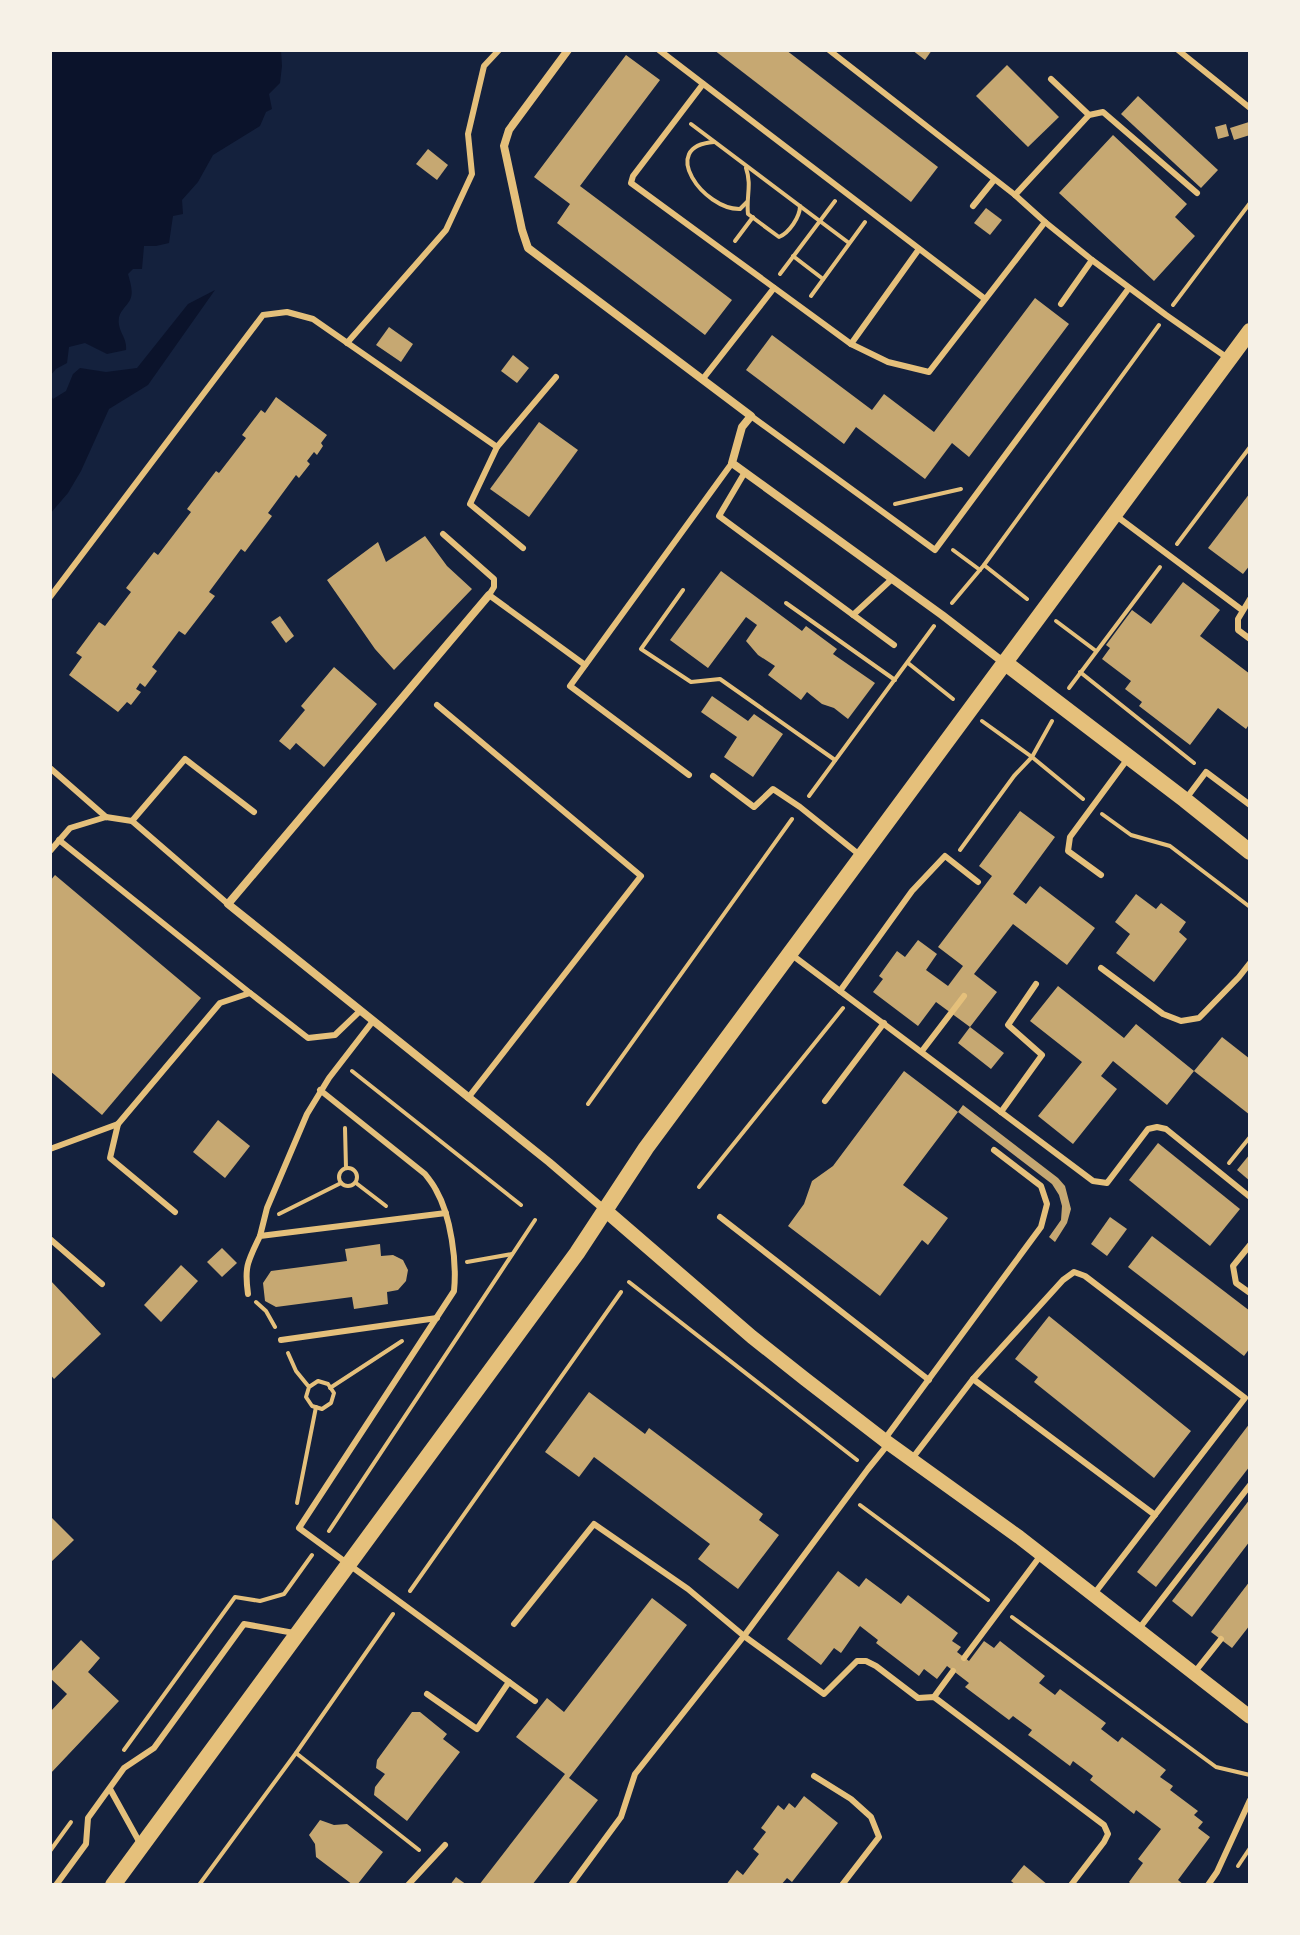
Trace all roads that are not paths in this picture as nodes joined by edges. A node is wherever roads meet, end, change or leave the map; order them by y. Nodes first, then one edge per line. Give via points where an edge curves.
1 (499, 50) edge
2 (568, 50) edge
3 (659, 50) edge
4 (829, 50) edge
5 (1178, 50) edge
6 (1051, 79) dead end
7 (703, 84) junction
8 (1250, 108) edge
9 (1089, 115) junction
10 (994, 180) junction
11 (1197, 193) dead end
12 (1015, 195) junction
13 (973, 206) dead end
14 (1045, 222) junction
15 (919, 249) junction
16 (1092, 260) junction
17 (773, 287) junction
18 (1129, 288) junction
19 (985, 299) junction
20 (1061, 304) dead end
21 (1250, 331) edge
22 (347, 343) junction
23 (851, 344) junction
24 (1229, 359) junction
25 (556, 377) dead end
26 (702, 380) junction
27 (751, 416) junction
28 (497, 447) junction
29 (732, 463) junction
30 (745, 472) junction
31 (1115, 515) junction
32 (443, 534) dead end
33 (523, 548) dead end
34 (892, 579) junction
35 (489, 595) junction
36 (50, 597) edge
37 (1250, 599) edge
38 (1242, 610) junction
39 (853, 615) junction
40 (1250, 639) edge
41 (894, 645) dead end
42 (1004, 662) junction
43 (585, 665) junction
44 (437, 705) dead end
45 (1129, 757) junction
46 (50, 768) edge
47 (689, 775) dead end
48 (713, 776) dead end
49 (1185, 800) junction
50 (1250, 805) edge
51 (254, 812) dead end
52 (106, 817) junction
53 (132, 821) junction
54 (59, 840) junction
55 (50, 851) edge
56 (1250, 852) edge
57 (861, 856) junction
58 (1101, 875) dead end
59 (978, 882) dead end
60 (228, 904) junction
61 (789, 953) junction
62 (1250, 963) edge
63 (1101, 968) dead end
64 (1036, 984) dead end
65 (840, 991) junction
66 (250, 993) junction
67 (964, 996) dead end
68 (360, 1011) junction
69 (373, 1021) junction
70 (884, 1023) junction
71 (922, 1051) junction
72 (320, 1090) junction
73 (468, 1098) junction
74 (825, 1101) dead end
75 (1001, 1112) junction
76 (118, 1124) junction
77 (50, 1149) edge
78 (994, 1150) dead end
79 (1250, 1197) edge
80 (605, 1210) junction
81 (175, 1212) dead end
82 (446, 1213) junction
83 (720, 1217) dead end
84 (260, 1236) junction
85 (50, 1239) edge
86 (1250, 1245) edge
87 (102, 1284) dead end
88 (1250, 1293) edge
89 (248, 1294) dead end
90 (437, 1318) junction
91 (281, 1340) dead end
92 (973, 1379) junction
93 (929, 1380) junction
94 (887, 1442) junction
95 (911, 1460) junction
96 (1250, 1485) edge
97 (1155, 1515) junction
98 (1041, 1554) junction
99 (350, 1564) junction
100 (1093, 1595) junction
101 (514, 1624) dead end
102 (1138, 1630) junction
103 (298, 1634) junction
104 (744, 1636) junction
105 (1221, 1639) dead end
106 (964, 1658) dead end
107 (953, 1671) dead end
108 (1194, 1673) junction
109 (509, 1682) junction
110 (427, 1694) dead end
111 (934, 1697) junction
112 (535, 1701) dead end
113 (1250, 1717) edge
114 (814, 1776) dead end
115 (110, 1789) junction
116 (1250, 1800) edge
117 (445, 1845) dead end
118 (142, 1846) junction
119 (56, 1885) edge
120 (113, 1885) edge
121 (408, 1885) edge
122 (571, 1885) edge
123 (842, 1885) edge
124 (1071, 1885) edge
125 (1208, 1885) edge

1 - 22 lane via 484,66 468,134 472,174 446,230
2 - 26 street via 509,130 504,146 528,248
3 - 7 lane
4 - 10 lane
5 - 8 lane
6 - 9 lane
7 - 15 lane
7 - 17 lane via 631,183
9 - 11 lane via 1103,112
9 - 12 lane
10 - 12 lane
10 - 13 lane
12 - 14 lane
14 - 16 lane
14 - 19 lane
15 - 19 lane
15 - 23 lane
16 - 18 lane
16 - 20 lane
17 - 23 lane
17 - 26 lane
18 - 24 lane
18 - 27 lane via 935,550
19 - 23 lane via 929,372 888,362
21 - 24 main road
22 - 28 lane
22 - 36 lane via 313,319 287,312 263,315
24 - 31 main road
25 - 28 lane
26 - 27 street
27 - 29 street via 742,427
28 - 33 lane via 470,504
29 - 30 street
29 - 43 lane
30 - 34 street
30 - 39 lane via 719,516
31 - 38 lane
31 - 42 main road
32 - 35 lane via 494,579
34 - 39 lane
34 - 42 street
35 - 43 lane
35 - 60 street
37 - 38 lane
38 - 40 lane via 1238,630
39 - 41 lane
42 - 45 main road
42 - 57 main road
43 - 47 lane via 570,686
44 - 73 lane via 641,876
45 - 49 main road
45 - 58 lane via 1070,837 1068,851
46 - 52 lane
48 - 57 lane via 754,807 773,789
49 - 50 lane via 1206,772
49 - 56 main road
51 - 53 lane via 185,759
52 - 53 lane
52 - 54 lane via 70,828
53 - 60 lane
54 - 55 lane
54 - 66 lane
57 - 61 main road
59 - 65 lane via 945,856 912,891
60 - 68 street
61 - 65 lane
61 - 80 main road
62 - 63 lane via 1199,1018 1181,1021 1163,1014
64 - 75 lane via 1008,1025 1042,1055
65 - 70 lane
66 - 68 lane via 308,1038 335,1035
66 - 76 lane via 220,1003
67 - 71 lane
68 - 69 street
69 - 72 lane
69 - 73 street
70 - 71 lane
70 - 74 lane
71 - 75 lane
72 - 82 lane via 425,1174
72 - 84 lane via 267,1208
73 - 80 street
75 - 79 lane via 1093,1181 1107,1183 1148,1129 1166,1129
76 - 77 lane
76 - 81 lane via 110,1158
78 - 93 lane via 1041,1186 1047,1204 1041,1227
80 - 94 street via 752,1337
80 - 99 main road
82 - 84 lane
82 - 90 lane via 454,1291
83 - 93 lane
84 - 89 lane via 245,1273
85 - 87 lane
86 - 88 lane via 1233,1266 1236,1283
90 - 91 lane
90 - 99 lane via 299,1528
92 - 95 lane
92 - 97 lane
92 - 97 lane via 1063,1280 1074,1272 1085,1276 1245,1398
93 - 94 lane
94 - 95 street
94 - 104 lane
95 - 98 street
96 - 102 lane
97 - 100 lane
98 - 100 street
98 - 106 lane
99 - 103 main road
99 - 109 lane
100 - 102 street
101 - 104 lane via 594,1524 688,1589
102 - 108 street
103 - 115 lane via 244,1624 154,1748 124,1768
103 - 118 main road
104 - 111 lane via 824,1694 857,1661 866,1661 918,1698
104 - 122 lane via 635,1774 621,1817
105 - 108 lane
107 - 111 lane
108 - 113 street
109 - 110 lane via 477,1729
109 - 112 lane
111 - 124 lane via 1104,1825 1104,1842
114 - 123 lane via 871,1817 879,1837
115 - 118 lane
115 - 119 lane via 88,1818 86,1844
116 - 125 lane
117 - 121 lane
118 - 120 main road

